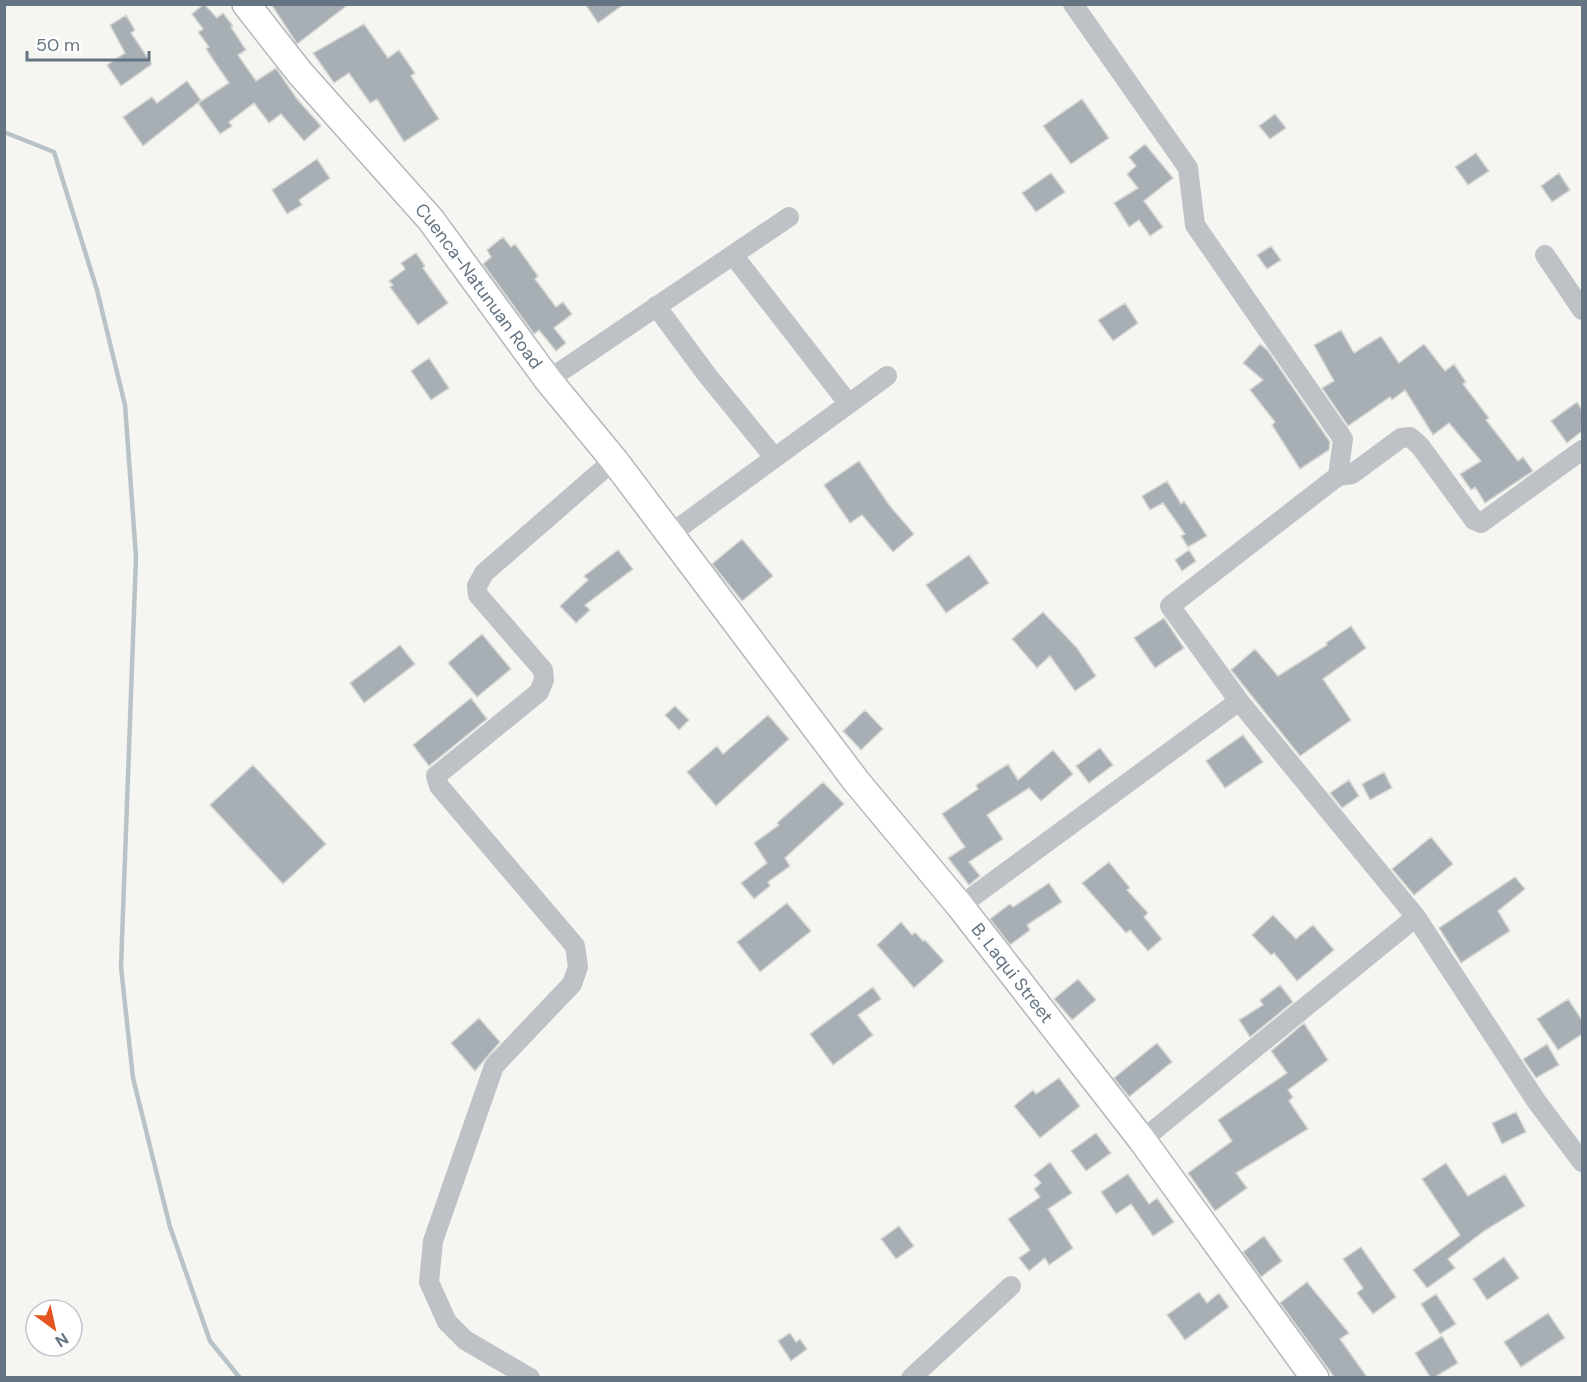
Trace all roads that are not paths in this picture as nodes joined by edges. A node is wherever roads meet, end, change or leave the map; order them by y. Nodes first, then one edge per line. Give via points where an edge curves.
1 (246, 4) edge
2 (1073, 4) edge
3 (789, 217) dead end
4 (733, 255) junction
5 (1545, 255) dead end
6 (656, 306) junction
7 (1582, 310) edge
8 (887, 376) dead end
9 (548, 380) junction
10 (848, 404) junction
11 (1582, 450) edge
12 (774, 457) junction
13 (614, 460) junction
14 (1338, 476) junction
15 (669, 535) junction
16 (700, 578) joint
17 (1239, 701) junction
18 (960, 906) junction
19 (1416, 916) junction
20 (1142, 1140) junction
21 (1582, 1162) edge
22 (1011, 1286) dead end
23 (530, 1377) edge
24 (911, 1377) edge
25 (1315, 1377) edge

1 - 9 main road, Cuenca-Natunuan Road via 300,72 431,220
2 - 14 street via 1188,168 1195,225 1343,439
3 - 4 street
4 - 6 street
4 - 10 street
5 - 7 street
6 - 9 street
6 - 12 street
8 - 10 street
9 - 13 main road, Cuenca-Natunuan Road
10 - 12 street
11 - 14 street via 1481,523 1474,520 1410,437 1401,438 1352,474
12 - 15 street
13 - 15 main road, Cuenca-Natunuan Road
13 - 23 street via 484,573 477,586 478,595 543,670 544,680 539,692 436,777 439,786 575,946 578,967 572,984 494,1066 433,1241 429,1282 447,1322 465,1340
14 - 17 street via 1170,606
15 - 16 main road, Cuenca-Natunuan Road
16 - 18 main road, B. Laqui Street via 856,781
17 - 18 street
17 - 19 street
18 - 20 main road, B. Laqui Street
19 - 20 street
19 - 21 street via 1536,1102
20 - 25 main road, B. Laqui Street
22 - 24 street

